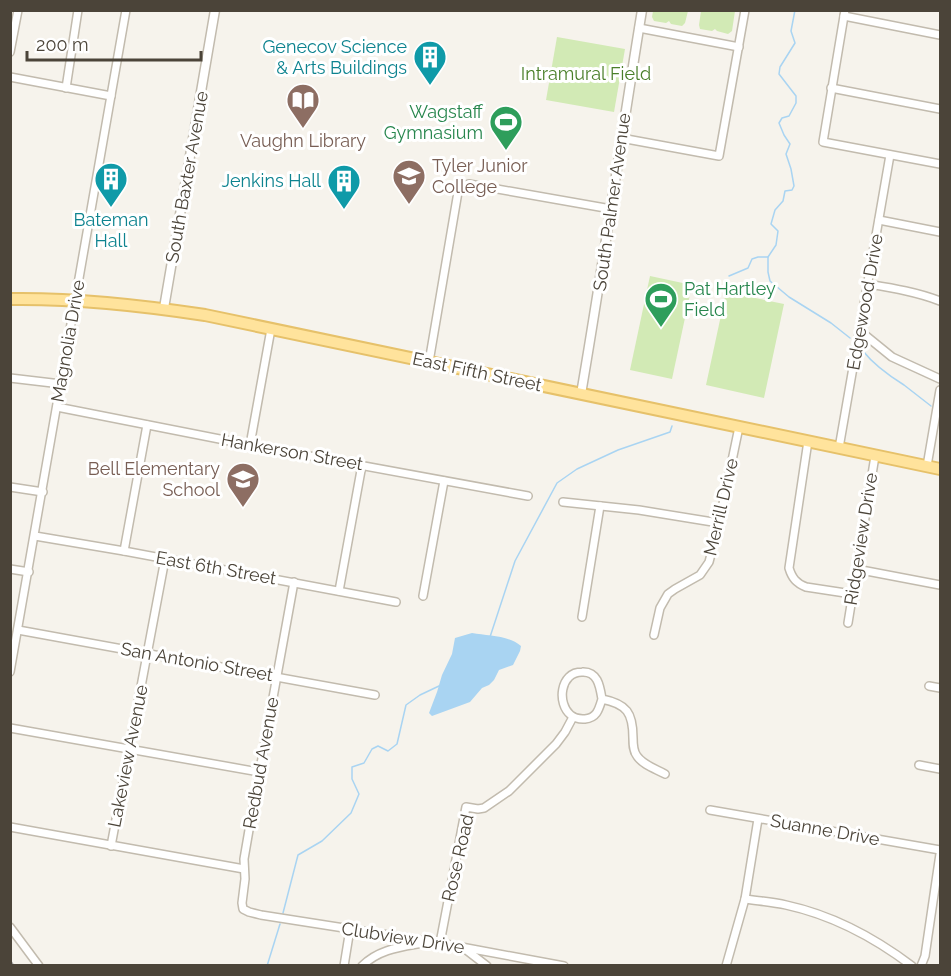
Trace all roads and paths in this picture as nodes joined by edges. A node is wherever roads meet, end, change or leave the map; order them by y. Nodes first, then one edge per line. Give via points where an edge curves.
1 (18, 10) edge
2 (78, 10) edge
3 (126, 10) edge
4 (215, 10) edge
5 (642, 10) edge
6 (745, 10) edge
7 (844, 13) edge
8 (639, 28) junction
9 (940, 35) edge
10 (739, 47) junction
11 (10, 52) edge
12 (10, 77) edge
13 (66, 88) junction
14 (831, 88) junction
15 (111, 96) junction
16 (940, 109) edge
17 (621, 138) junction
18 (890, 155) junction
19 (940, 164) edge
20 (611, 209) junction
21 (879, 220) junction
22 (940, 232) edge
23 (868, 284) junction
24 (10, 299) edge
25 (75, 300) junction
26 (940, 302) edge
27 (164, 308) junction
28 (271, 329) junction
29 (860, 331) junction
30 (429, 362) junction
31 (10, 378) edge
32 (940, 379) edge
33 (61, 384) junction
34 (940, 390) edge
35 (581, 394) junction
36 (57, 407) junction
37 (147, 425) junction
38 (739, 427) junction
39 (808, 441) junction
40 (250, 445) junction
41 (839, 448) junction
42 (875, 456) junction
43 (362, 465) junction
44 (927, 466) junction
45 (940, 469) edge
46 (444, 481) junction
47 (10, 487) edge
48 (43, 492) junction
49 (528, 496) dead end
50 (563, 502) dead end
51 (600, 506) junction
52 (719, 523) junction
53 (35, 536) junction
54 (124, 551) junction
55 (165, 559) junction
56 (856, 568) junction
57 (10, 569) edge
58 (29, 572) junction
59 (294, 582) junction
60 (940, 585) edge
61 (339, 591) junction
62 (852, 594) junction
63 (423, 596) dead end
64 (396, 602) dead end
65 (582, 618) dead end
66 (848, 623) dead end
67 (18, 630) junction
68 (654, 635) dead end
69 (147, 653) junction
70 (10, 672) edge
71 (277, 676) junction
72 (929, 686) dead end
73 (940, 688) edge
74 (375, 694) dead end
75 (602, 699) junction
76 (573, 717) junction
77 (10, 728) edge
78 (129, 749) junction
79 (919, 765) dead end
80 (940, 769) edge
81 (259, 772) junction
82 (665, 774) dead end
83 (710, 810) dead end
84 (758, 819) junction
85 (10, 827) edge
86 (111, 846) junction
87 (940, 852) edge
88 (244, 869) junction
89 (745, 899) junction
90 (243, 909) joint
91 (10, 927) edge
92 (350, 929) junction
93 (432, 942) junction
94 (440, 943) junction
95 (461, 947) junction
96 (531, 963) edge
97 (39, 966) edge
98 (344, 966) edge
99 (362, 966) edge
100 (487, 966) edge
101 (564, 966) edge
102 (726, 966) edge
103 (912, 966) edge
104 (921, 966) edge

1 - 11 street
2 - 13 street
3 - 15 street, Magnolia Drive
4 - 27 street, South Baxter Avenue
5 - 8 street, South Palmer Avenue
6 - 10 street
7 - 9 street
7 - 14 street
8 - 10 street
8 - 17 street, South Palmer Avenue
10 - 17 street via 719,156
12 - 13 street
13 - 15 street
14 - 16 street
14 - 18 street via 823,142
15 - 25 street, Magnolia Drive
17 - 20 street, South Palmer Avenue
18 - 19 street
18 - 21 street, Edgewood Drive
20 - 30 street via 469,184 460,187
20 - 35 street, South Palmer Avenue
21 - 22 street
21 - 23 street, Edgewood Drive
23 - 26 street
23 - 29 street, Edgewood Drive
24 - 25 main road, East Fifth Street
25 - 27 main road, East Fifth Street
25 - 33 street, Magnolia Drive
27 - 28 main road, East Fifth Street
28 - 30 main road, East Fifth Street
28 - 40 street
29 - 32 street via 892,357
29 - 41 street, Edgewood Drive
30 - 35 main road, East Fifth Street
31 - 33 street
33 - 36 street, Magnolia Drive
34 - 44 street
35 - 38 main road, East Fifth Street
36 - 37 street, Hankerson Street
36 - 48 street, Magnolia Drive
37 - 40 street, Hankerson Street
37 - 54 street
38 - 39 main road, East Fifth Street
38 - 52 street, Merrill Drive
39 - 41 main road, East Fifth Street
39 - 62 street via 789,562 791,575 806,587
40 - 43 street, Hankerson Street
41 - 42 main road, East Fifth Street
42 - 44 main road, East Fifth Street
42 - 56 street, Ridgeview Drive
43 - 46 street, Hankerson Street
43 - 61 street
44 - 45 main road, East Fifth Street
46 - 49 street, Hankerson Street
46 - 63 street
47 - 48 street
48 - 53 street, Magnolia Drive
50 - 51 street
51 - 52 street
51 - 65 street
52 - 68 street, Merrill Drive via 706,568 668,594 660,608
53 - 54 street, East 6th Street
53 - 58 street, Magnolia Drive
54 - 55 street, East 6th Street
55 - 59 street, East 6th Street
55 - 69 street, Lakeview Avenue
56 - 60 street
56 - 62 street, Ridgeview Drive
57 - 58 street
58 - 67 street, Magnolia Drive
59 - 61 street, East 6th Street
59 - 71 street, Redbud Avenue
61 - 64 street, East 6th Street
62 - 66 street, Ridgeview Drive
67 - 69 street, San Antonio Street
67 - 70 street, Magnolia Drive
69 - 71 street, San Antonio Street
69 - 78 street, Lakeview Avenue
71 - 74 street, San Antonio Street
71 - 81 street, Redbud Avenue
72 - 73 street
75 - 76 street via 593,716
75 - 76 street via 594,676 587,672 574,674 565,683 563,694
75 - 82 street via 627,711 633,723 635,754
76 - 94 street, Rose Road via 556,744 509,791 484,808 466,807
77 - 78 street
78 - 81 street
78 - 86 street, Lakeview Avenue
79 - 80 street
81 - 88 street, Redbud Avenue
83 - 84 street, Suanne Drive
84 - 87 street, Suanne Drive
84 - 89 street
85 - 86 street
86 - 88 street
87 - 104 street
88 - 90 street, Redbud Avenue
89 - 102 street
89 - 103 street via 787,905 828,918 891,950
90 - 92 street, Clubview Drive
91 - 97 street
92 - 93 street, Clubview Drive
92 - 98 street
93 - 94 street, Clubview Drive
93 - 99 street via 391,949
94 - 95 street, Clubview Drive
95 - 96 street, Clubview Drive
95 - 100 street
96 - 101 street, Clubview Drive

